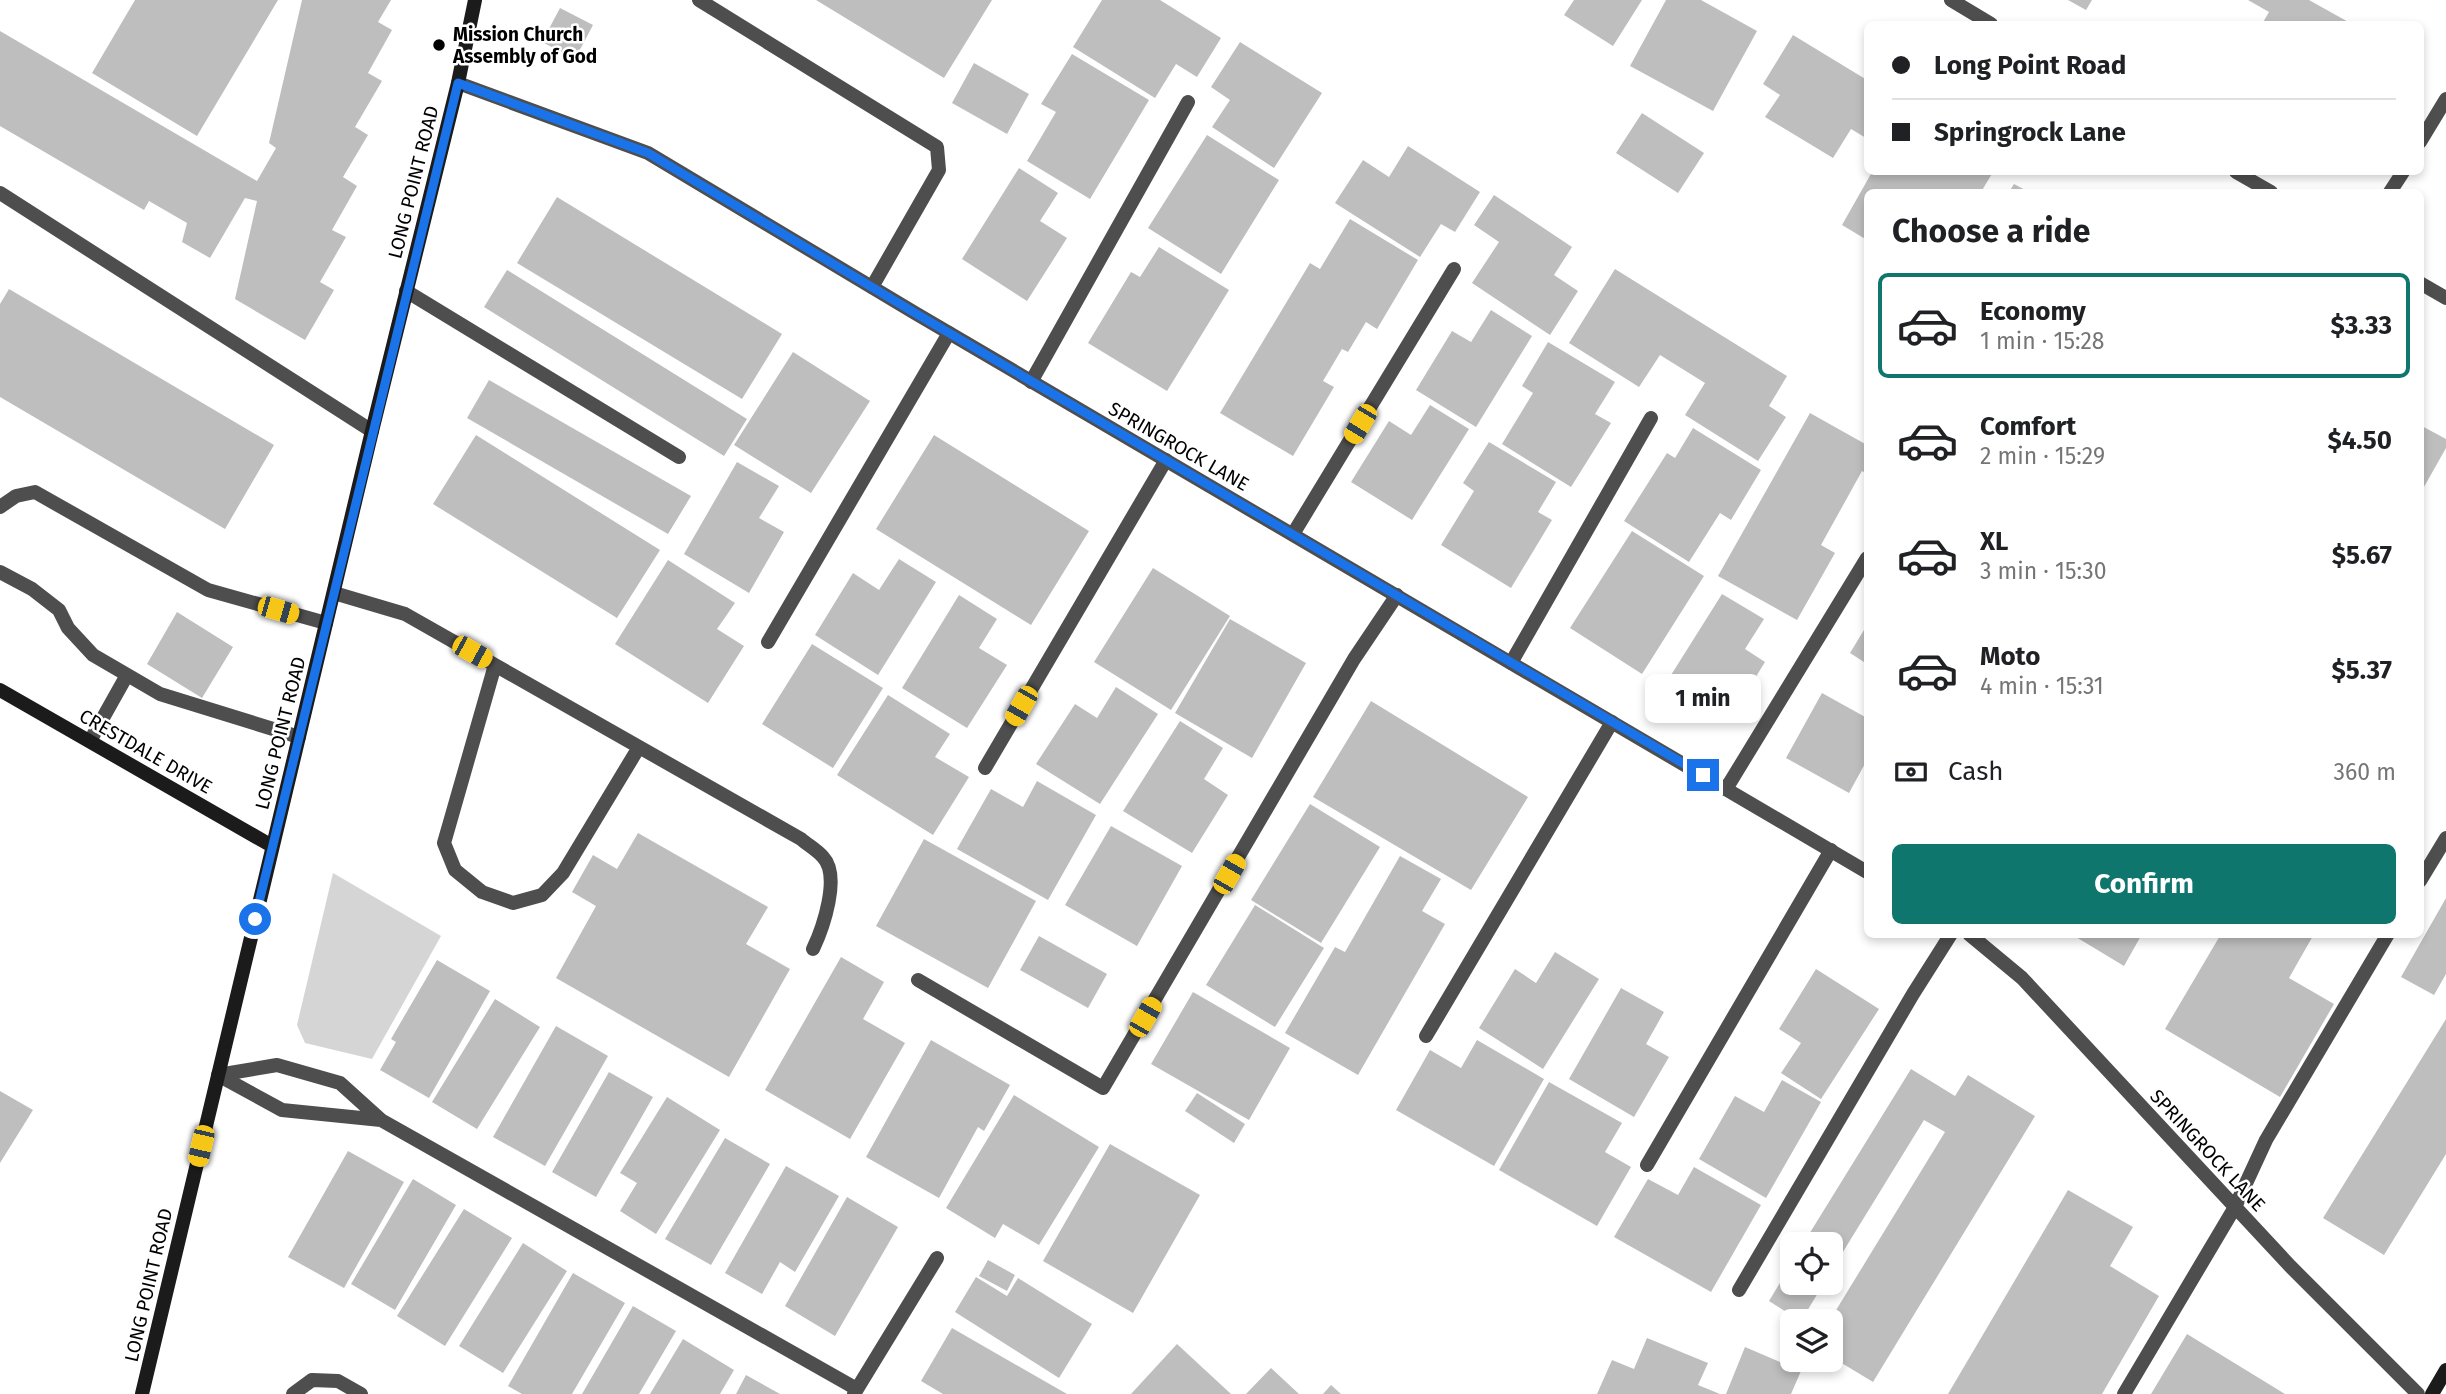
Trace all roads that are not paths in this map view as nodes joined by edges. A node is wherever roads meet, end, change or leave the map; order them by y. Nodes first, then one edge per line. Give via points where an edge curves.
1 (475, 0) edge
2 (699, 0) edge
3 (1951, 0) edge
4 (1986, 21) edge
5 (458, 83) junction
6 (2446, 99) edge
7 (1188, 102) dead end
8 (2424, 135) edge
9 (2241, 175) edge
10 (2266, 189) edge
11 (0, 193) edge
12 (1454, 269) dead end
13 (2424, 285) edge
14 (872, 287) junction
15 (406, 291) junction
16 (2446, 298) edge
17 (949, 333) junction
18 (1031, 382) junction
19 (1651, 418) dead end
20 (372, 432) junction
21 (679, 457) dead end
22 (1166, 460) junction
23 (0, 507) edge
24 (1293, 534) junction
25 (1864, 563) edge
26 (0, 572) edge
27 (334, 593) junction
28 (1396, 595) junction
29 (326, 623) junction
30 (768, 642) dead end
31 (1511, 663) junction
32 (495, 665) junction
33 (127, 675) junction
34 (0, 690) edge
35 (1612, 722) junction
36 (299, 737) junction
37 (90, 741) junction
38 (639, 747) junction
39 (985, 768) dead end
40 (1726, 789) junction
41 (2446, 838) edge
42 (272, 846) junction
43 (1832, 850) junction
44 (1864, 870) edge
45 (2424, 874) edge
46 (1948, 938) edge
47 (1974, 938) edge
48 (2386, 938) edge
49 (813, 949) dead end
50 (918, 980) dead end
51 (1426, 1036) dead end
52 (218, 1075) junction
53 (381, 1120) junction
54 (1647, 1165) dead end
55 (2235, 1207) junction
56 (937, 1258) dead end
57 (1739, 1290) dead end
58 (2446, 1370) edge
59 (855, 1391) edge
60 (142, 1394) edge
61 (293, 1394) edge
62 (361, 1394) edge
63 (2124, 1394) edge
64 (2418, 1394) edge
65 (2432, 1394) edge

1 - 5 main road, LONG POINT ROAD
2 - 14 street via 937,147 939,170
3 - 4 street
5 - 14 street, SPRINGROCK LANE via 648,153
5 - 15 main road, LONG POINT ROAD
6 - 8 street
7 - 18 street
9 - 10 street
11 - 20 street
12 - 24 street
13 - 16 street
14 - 17 street, SPRINGROCK LANE
15 - 20 main road, LONG POINT ROAD
15 - 21 street
17 - 18 street, SPRINGROCK LANE
17 - 30 street
18 - 22 street, SPRINGROCK LANE
19 - 31 street
20 - 27 main road, LONG POINT ROAD
22 - 24 street, SPRINGROCK LANE
22 - 39 street
23 - 29 street via 16,496 34,492 208,590
24 - 28 street, SPRINGROCK LANE
25 - 40 street
26 - 33 street via 59,610 68,628 93,655
27 - 29 main road, LONG POINT ROAD
27 - 32 street via 405,614
28 - 31 street, SPRINGROCK LANE
28 - 50 street via 1103,1088
29 - 36 main road, LONG POINT ROAD
31 - 35 street, SPRINGROCK LANE
32 - 38 street
32 - 38 street via 444,843 455,870 482,892 513,903 542,894 564,873
33 - 36 street via 160,694
33 - 37 street
34 - 37 main road, CRESTDALE DRIVE
35 - 40 street, SPRINGROCK LANE
35 - 51 street
36 - 42 main road, LONG POINT ROAD
37 - 42 main road, CRESTDALE DRIVE
38 - 49 street via 801,839 826,859 832,885
40 - 43 street, SPRINGROCK LANE
41 - 45 street
42 - 52 main road, LONG POINT ROAD
43 - 44 street, SPRINGROCK LANE
43 - 54 street
46 - 57 street
47 - 55 street, SPRINGROCK LANE via 2022,978
48 - 55 street via 2266,1140
52 - 53 street via 282,1110
52 - 53 street via 277,1065 340,1083
52 - 60 main road, LONG POINT ROAD
53 - 59 street
55 - 63 street
55 - 64 street, SPRINGROCK LANE
56 - 59 street
58 - 65 main road
61 - 62 street via 312,1380 338,1381

